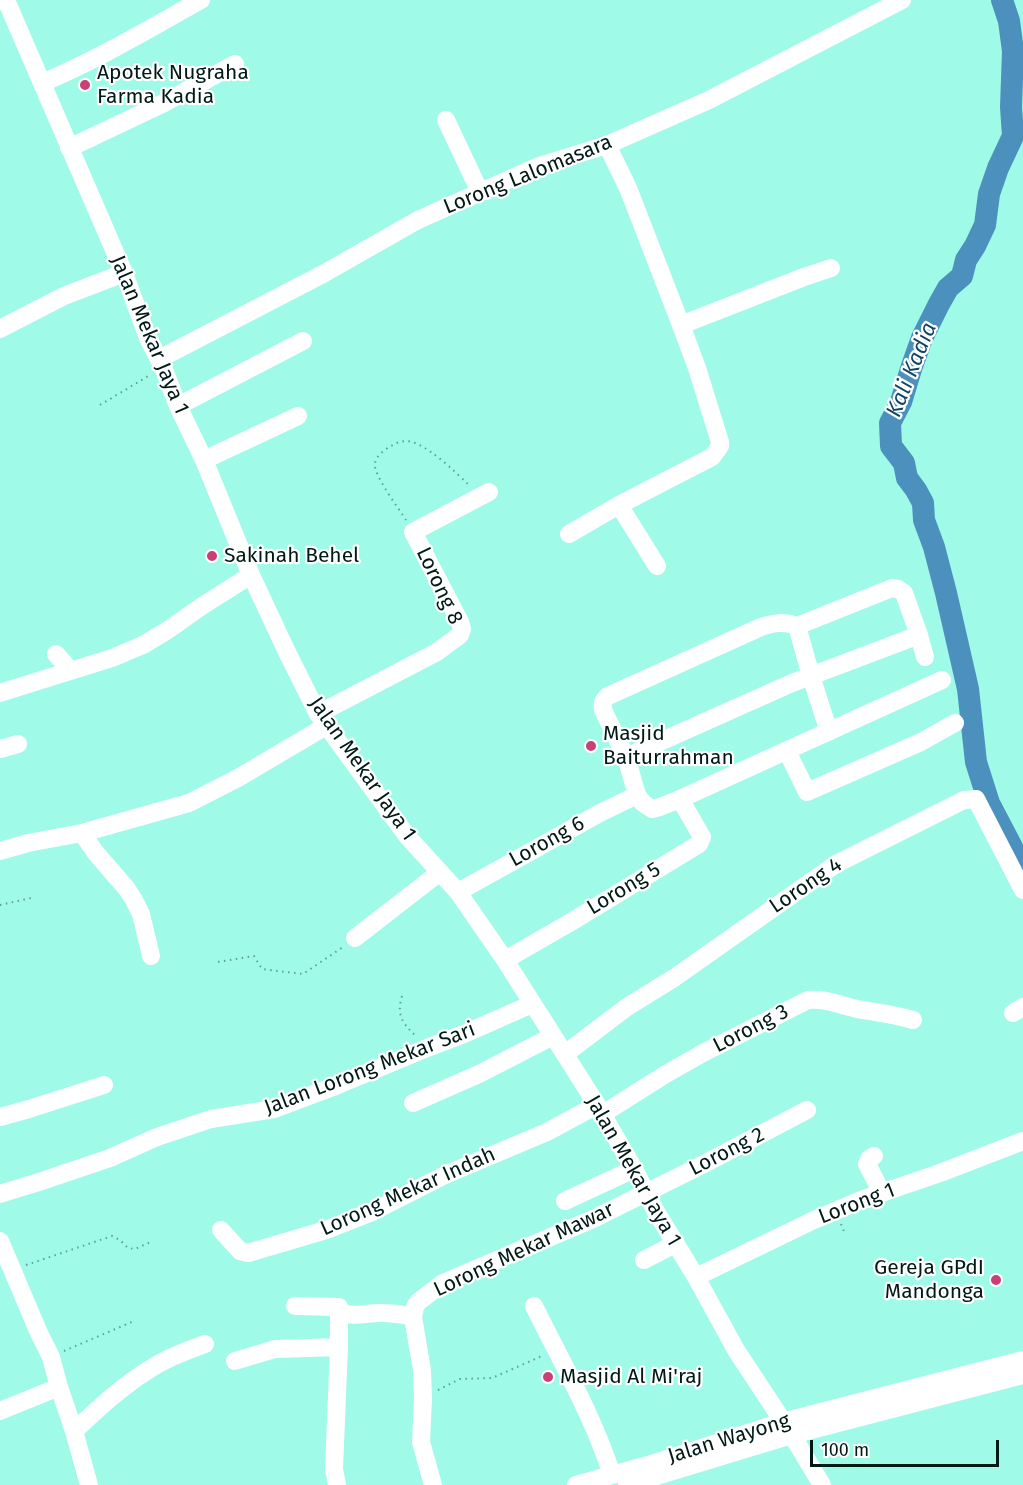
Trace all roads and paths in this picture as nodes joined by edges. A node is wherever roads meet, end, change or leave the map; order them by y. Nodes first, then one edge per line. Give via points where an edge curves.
1 (6, 0) edge
2 (201, 0) edge
3 (902, 0) edge
4 (235, 64) dead end
5 (42, 82) junction
6 (446, 120) dead end
7 (607, 145) junction
8 (69, 148) junction
9 (480, 192) junction
10 (831, 268) dead end
11 (124, 273) junction
12 (681, 325) junction
13 (0, 329) edge
14 (303, 341) dead end
15 (161, 363) junction
16 (100, 405) dead end
17 (178, 406) junction
18 (298, 416) dead end
19 (204, 459) junction
20 (485, 494) joint
21 (619, 505) junction
22 (414, 532) junction
23 (569, 534) dead end
24 (657, 566) dead end
25 (252, 575) junction
26 (797, 626) junction
27 (919, 635) junction
28 (56, 654) dead end
29 (925, 657) dead end
30 (70, 670) junction
31 (811, 676) junction
32 (942, 680) dead end
33 (0, 693) edge
34 (322, 720) junction
35 (955, 723) dead end
36 (829, 732) junction
37 (18, 744) dead end
38 (0, 749) edge
39 (787, 751) junction
40 (626, 757) junction
41 (637, 795) junction
42 (680, 799) junction
43 (82, 833) junction
44 (0, 851) edge
45 (440, 872) junction
46 (1023, 890) edge
47 (458, 892) junction
48 (31, 898) dead end
49 (0, 905) edge
50 (355, 939) joint
51 (151, 956) dead end
52 (505, 960) junction
53 (219, 962) dead end
54 (402, 996) dead end
55 (532, 1004) junction
56 (914, 1020) dead end
57 (553, 1036) junction
58 (427, 1048) junction
59 (565, 1054) junction
60 (104, 1085) dead end
61 (413, 1103) dead end
62 (599, 1110) junction
63 (807, 1110) dead end
64 (0, 1117) edge
65 (1023, 1141) edge
66 (874, 1156) dead end
67 (634, 1169) junction
68 (647, 1193) junction
69 (882, 1193) junction
70 (0, 1194) edge
71 (565, 1201) dead end
72 (221, 1230) dead end
73 (0, 1242) edge
74 (153, 1242) dead end
75 (675, 1244) junction
76 (644, 1260) dead end
77 (12, 1269) junction
78 (696, 1277) junction
79 (294, 1306) dead end
80 (534, 1306) dead end
81 (339, 1311) junction
82 (413, 1317) junction
83 (134, 1321) dead end
84 (205, 1344) dead end
85 (339, 1347) junction
86 (556, 1350) junction
87 (51, 1358) junction
88 (1023, 1360) edge
89 (236, 1361) dead end
90 (1023, 1375) edge
91 (59, 1387) junction
92 (423, 1399) junction
93 (0, 1412) edge
94 (787, 1429) junction
95 (74, 1431) junction
96 (619, 1480) edge
97 (89, 1485) edge
98 (337, 1485) edge
99 (433, 1485) edge
100 (576, 1485) edge
101 (822, 1485) edge

1 - 5 street, Jalan Mekar Jaya 1
2 - 5 street
3 - 7 street, Lorong Lalomasara via 709,100
4 - 8 street
5 - 8 street, Jalan Mekar Jaya 1
6 - 9 street
7 - 9 street, Lorong Lalomasara via 539,166
7 - 12 street
8 - 11 street, Jalan Mekar Jaya 1
9 - 15 street, Lorong Lalomasara via 418,220
10 - 12 street
11 - 13 street via 64,296
11 - 15 street, Jalan Mekar Jaya 1
12 - 21 street via 720,446 712,457
14 - 17 street
15 - 16 path
15 - 17 street, Jalan Mekar Jaya 1
17 - 19 street, Jalan Mekar Jaya 1
18 - 19 street
19 - 25 street, Jalan Mekar Jaya 1
20 - 22 street, Lorong 8
20 - 22 path via 418,444 398,442 374,463 376,473
21 - 23 street
21 - 24 street
22 - 34 street, Lorong 8 via 460,622 461,633 437,652
25 - 30 street via 144,645
25 - 34 street, Jalan Mekar Jaya 1
26 - 27 street via 892,588 904,593
26 - 31 street
26 - 40 street via 787,622 761,627 604,699 603,710
27 - 29 street
27 - 31 street
28 - 30 street
30 - 33 street
31 - 36 street
31 - 40 street
32 - 36 street
34 - 43 street via 238,778 189,803
34 - 45 street, Jalan Mekar Jaya 1 via 407,836
35 - 39 street via 807,792
36 - 39 street
37 - 38 street
39 - 42 street
40 - 41 street
41 - 42 street via 652,809
41 - 47 street, Lorong 6
42 - 52 street, Lorong 5 via 702,837 699,844
43 - 44 street
43 - 51 street via 134,900
45 - 47 street, Jalan Mekar Jaya 1
45 - 50 street
46 - 59 street, Lorong 4 via 976,799 964,800 836,864
47 - 52 street, Jalan Mekar Jaya 1
48 - 49 path
50 - 53 path via 303,974 262,969 254,956
52 - 55 street, Jalan Mekar Jaya 1
54 - 58 path via 399,1011 405,1026
55 - 57 street, Jalan Mekar Jaya 1
55 - 58 street, Jalan Lorong Mekar Sari
56 - 62 street, Lorong 3 via 822,999 808,1000
57 - 59 street, Jalan Mekar Jaya 1
57 - 61 street
58 - 70 street, Jalan Lorong Mekar Sari via 274,1108 211,1119
59 - 62 street, Jalan Mekar Jaya 1
60 - 64 street
62 - 67 street, Jalan Mekar Jaya 1
62 - 72 street, Lorong Mekar Indah via 326,1230 248,1253 240,1251
63 - 68 street, Lorong 2
65 - 69 street, Lorong 1
66 - 69 street via 867,1164
67 - 68 street, Jalan Mekar Jaya 1
67 - 71 street
68 - 75 street, Jalan Mekar Jaya 1
68 - 82 street, Lorong Mekar Mawar via 443,1283 418,1302
69 - 78 street, Lorong 1 via 814,1220
73 - 77 street
74 - 77 path via 128,1248 112,1236
75 - 76 street
75 - 78 street, Jalan Mekar Jaya 1
77 - 87 street
78 - 94 street, Jalan Mekar Jaya 1 via 736,1350
79 - 81 street via 339,1307
80 - 86 street
81 - 82 street via 349,1315
81 - 85 street
82 - 92 street
83 - 87 path
84 - 95 street via 151,1367
85 - 89 street via 275,1349
85 - 98 street via 334,1469
86 - 92 path via 492,1378 460,1379
86 - 96 street
87 - 91 street
88 - 94 street, Jalan Wayong
90 - 94 street, Jalan Wayong
91 - 93 street
91 - 95 street
92 - 99 street via 421,1442
94 - 96 street, Jalan Wayong
94 - 101 street, Jalan Mekar Jaya 1
95 - 97 street
96 - 100 street, Jalan Wayong

